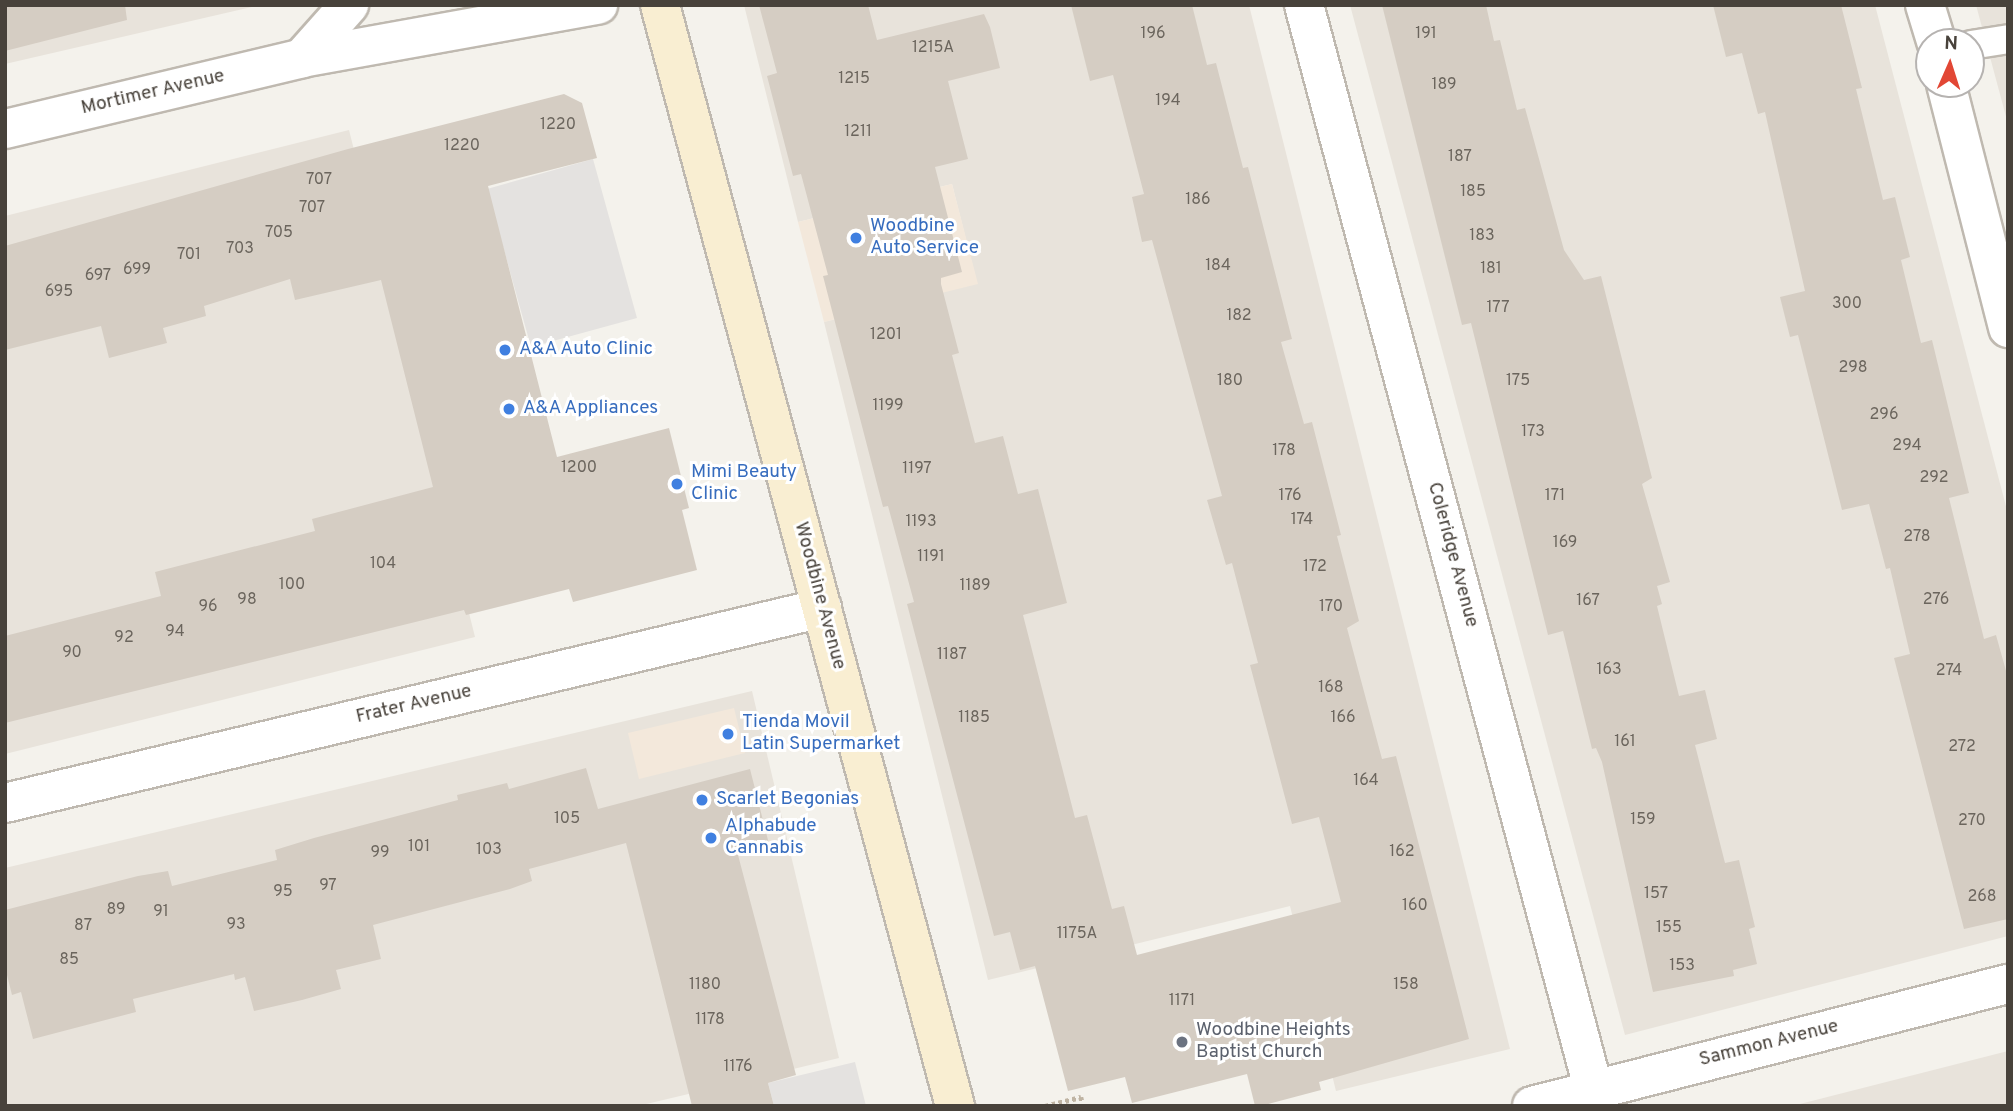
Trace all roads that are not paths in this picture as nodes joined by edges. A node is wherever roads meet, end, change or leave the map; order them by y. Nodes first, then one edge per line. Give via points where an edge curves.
1 (349, 5) edge
2 (598, 5) edge
3 (660, 5) edge
4 (1304, 5) edge
5 (1925, 5) edge
6 (1932, 28) edge
7 (2008, 39) edge
8 (1985, 43) edge
9 (302, 58) junction
10 (1950, 98) edge
11 (5, 129) edge
12 (2008, 328) edge
13 (822, 608) junction
14 (5, 803) edge
15 (2008, 984) edge
16 (1596, 1098) edge
17 (955, 1106) edge
18 (1531, 1106) edge

1 - 9 street
2 - 9 street, Mortimer Avenue
3 - 13 main road, Woodbine Avenue
4 - 16 street, Coleridge Avenue
5 - 6 street
7 - 8 lane
9 - 11 street, Mortimer Avenue
10 - 12 street
13 - 14 street, Frater Avenue
13 - 17 main road, Woodbine Avenue
15 - 16 street, Sammon Avenue
16 - 18 street, Sammon Avenue

